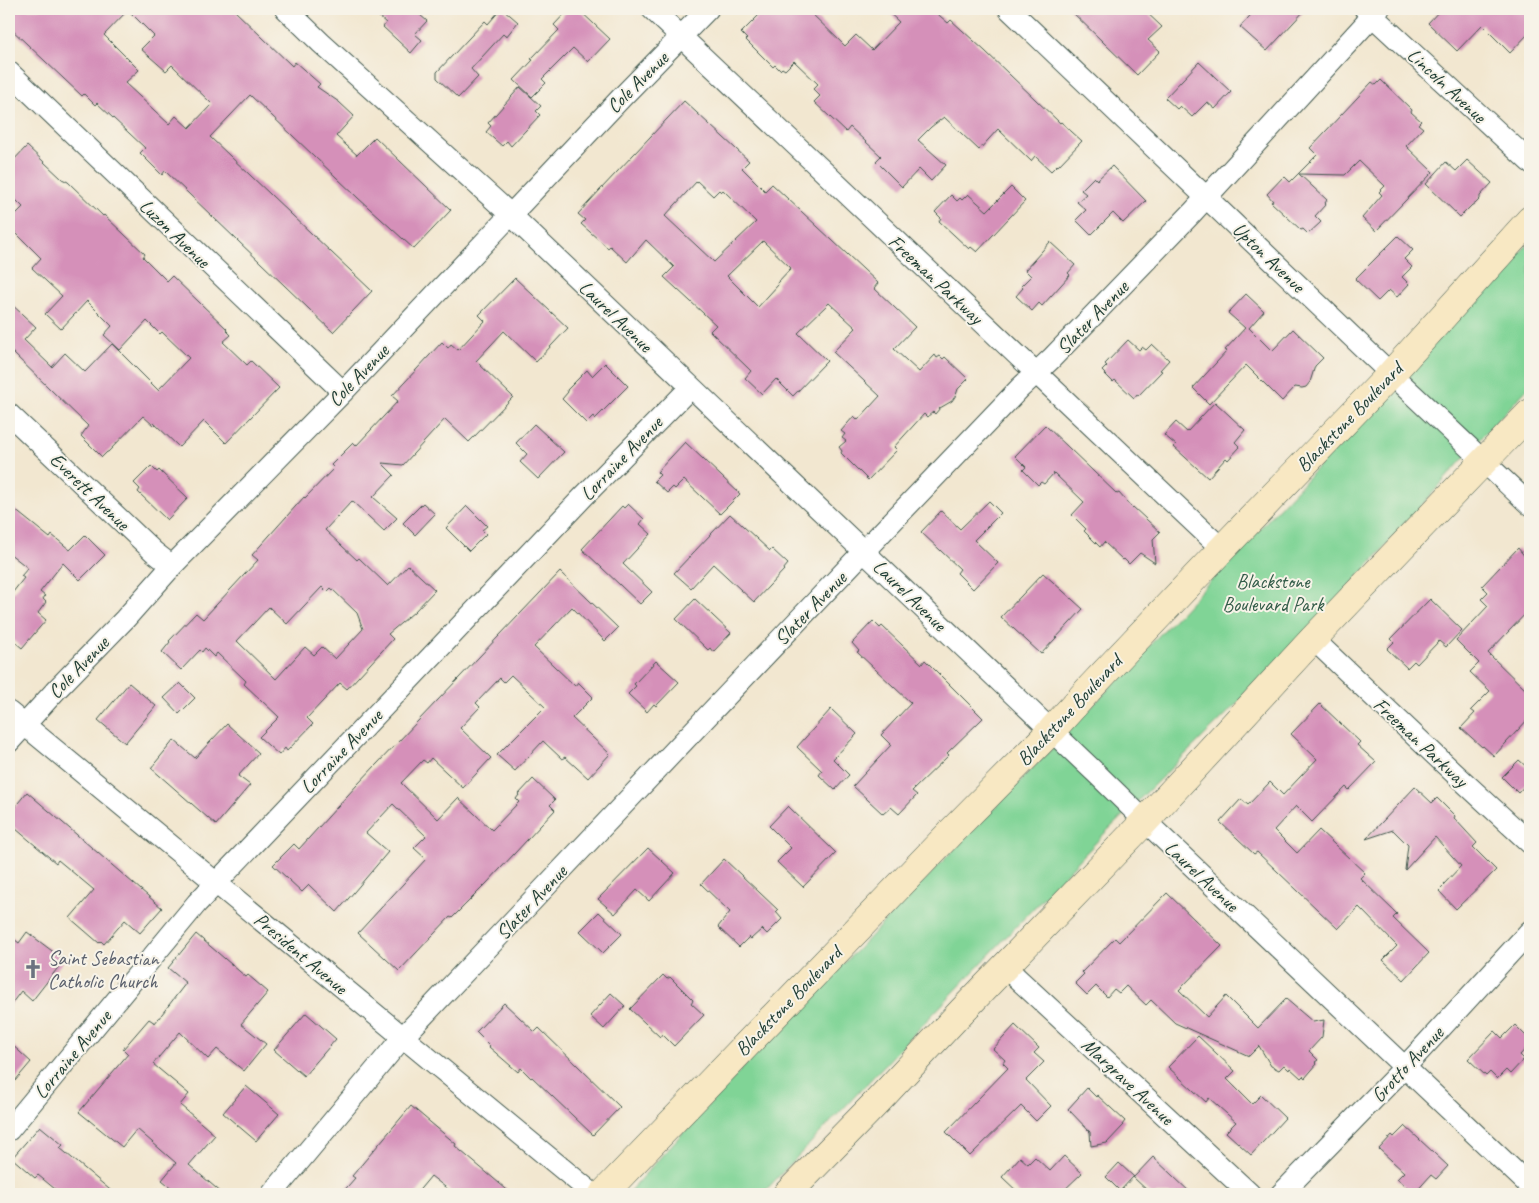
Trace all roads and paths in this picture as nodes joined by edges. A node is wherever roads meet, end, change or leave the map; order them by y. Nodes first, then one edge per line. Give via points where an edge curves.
1 (286, 9) edge
2 (652, 9) edge
3 (708, 9) edge
4 (1009, 9) edge
5 (1372, 11) edge
6 (682, 37) junction
7 (9, 72) edge
8 (1530, 162) edge
9 (1206, 197) junction
10 (511, 215) junction
11 (1530, 220) edge
12 (1036, 372) junction
13 (1391, 374) junction
14 (690, 387) junction
15 (343, 392) junction
16 (1530, 413) edge
17 (9, 414) edge
18 (1484, 461) junction
19 (1530, 505) edge
20 (1222, 549) junction
21 (864, 551) junction
22 (172, 566) junction
23 (1313, 639) junction
24 (16, 718) edge
25 (1052, 730) junction
26 (9, 742) edge
27 (1145, 821) junction
28 (1530, 843) edge
29 (216, 883) junction
30 (1530, 931) edge
31 (1005, 967) junction
32 (403, 1038) junction
33 (1404, 1068) junction
34 (9, 1130) edge
35 (1530, 1186) edge
36 (272, 1194) edge
37 (593, 1194) edge
38 (603, 1194) edge
39 (787, 1194) edge
40 (1250, 1194) edge
41 (1281, 1194) edge

1 - 10 street, Laurel Avenue
2 - 6 street, Freeman Parkway
3 - 6 street, Cole Avenue
4 - 9 street, Upton Avenue
5 - 8 street, Lincoln Avenue
5 - 9 street, Slater Avenue
6 - 10 street, Cole Avenue
6 - 12 street, Freeman Parkway
7 - 15 street, Luzon Avenue
9 - 12 street, Slater Avenue
9 - 13 street, Upton Avenue
10 - 14 street, Laurel Avenue
10 - 15 street, Cole Avenue
11 - 13 main road, Blackstone Boulevard
12 - 20 street, Freeman Parkway
12 - 21 street, Slater Avenue
13 - 18 street, Upton Avenue
13 - 20 main road, Blackstone Boulevard
14 - 21 street, Laurel Avenue
14 - 29 street, Lorraine Avenue
15 - 22 street, Cole Avenue
16 - 18 main road
17 - 22 street, Everett Avenue
18 - 19 street, Upton Avenue
18 - 23 main road
20 - 25 main road, Blackstone Boulevard
21 - 25 street, Laurel Avenue
21 - 32 street, Slater Avenue
22 - 24 street, Cole Avenue via 125,619
23 - 27 main road
23 - 28 street, Freeman Parkway
24 - 26 street, Cole Avenue
24 - 29 street, President Avenue
25 - 27 street, Laurel Avenue
25 - 38 main road, Blackstone Boulevard
27 - 31 main road
27 - 33 street, Laurel Avenue
29 - 32 street, President Avenue
29 - 34 street, Lorraine Avenue
30 - 33 street, Grotto Avenue
31 - 39 main road
31 - 40 street, Margrave Avenue
32 - 36 street, Slater Avenue
32 - 37 street, President Avenue
33 - 35 street, Laurel Avenue
33 - 41 street, Grotto Avenue

